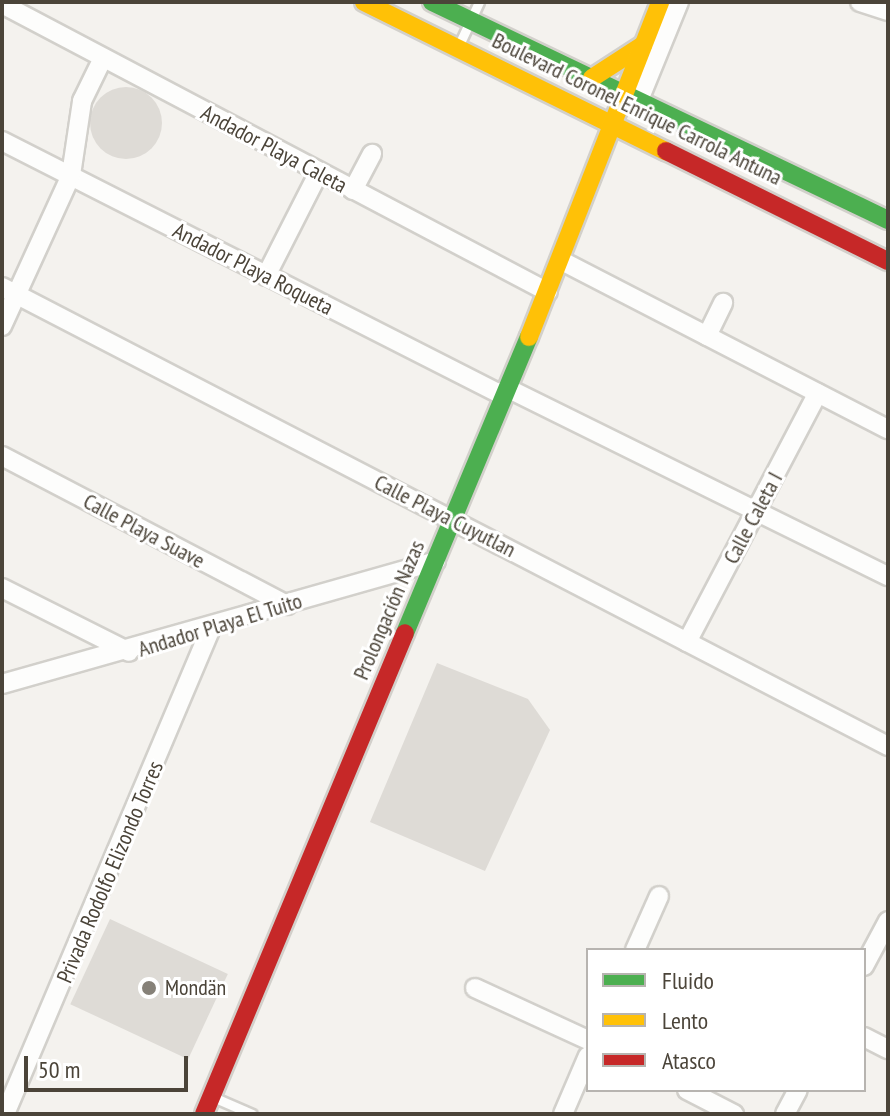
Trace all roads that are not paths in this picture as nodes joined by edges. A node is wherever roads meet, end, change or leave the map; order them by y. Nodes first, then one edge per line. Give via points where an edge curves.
1 (364, 2) edge
2 (432, 2) edge
3 (479, 2) edge
4 (660, 2) edge
5 (679, 2) edge
6 (860, 2) edge
7 (2, 4) edge
8 (888, 11) edge
9 (471, 20) junction
10 (643, 45) junction
11 (458, 47) junction
12 (103, 58) junction
13 (592, 78) junction
14 (632, 97) junction
15 (613, 121) junction
16 (2, 141) edge
17 (372, 154) dead end
18 (319, 172) junction
19 (71, 175) junction
20 (353, 190) junction
21 (888, 220) edge
22 (868, 251) junction
23 (888, 253) edge
24 (560, 260) junction
25 (888, 261) edge
26 (266, 276) junction
27 (10, 291) edge
28 (548, 292) junction
29 (723, 303) dead end
30 (2, 326) edge
31 (707, 336) junction
32 (506, 392) junction
33 (818, 393) junction
34 (888, 429) edge
35 (2, 456) edge
36 (757, 511) junction
37 (453, 519) junction
38 (436, 561) junction
39 (888, 576) edge
40 (2, 588) edge
41 (287, 605) junction
42 (211, 628) junction
43 (687, 642) junction
44 (129, 652) junction
45 (2, 684) edge
46 (888, 746) edge
47 (659, 896) dead end
48 (888, 921) edge
49 (636, 948) edge
50 (866, 962) edge
51 (475, 988) dead end
52 (866, 1038) edge
53 (586, 1039) edge
54 (888, 1049) edge
55 (586, 1061) edge
56 (691, 1092) edge
57 (797, 1092) edge
58 (212, 1096) junction
59 (5, 1114) edge
60 (204, 1114) edge
61 (252, 1114) edge
62 (563, 1114) edge
63 (734, 1114) edge
64 (785, 1114) edge

1 - 11 main road, Boulevard Coronel Enrique Carrola Antuna
2 - 9 main road, Boulevard Coronel Enrique Carrola Antuna
3 - 9 lane
4 - 10 main road, Prolongación Nazas
5 - 14 street
6 - 8 street
7 - 12 street, Andador Playa Caleta
9 - 11 lane
9 - 13 main road, Boulevard Coronel Enrique Carrola Antuna
10 - 13 main road
10 - 14 main road, Prolongación Nazas
11 - 15 main road, Boulevard Coronel Enrique Carrola Antuna
12 - 18 street, Andador Playa Caleta
12 - 19 street via 82,101
13 - 14 main road, Boulevard Coronel Enrique Carrola Antuna
14 - 15 main road, Prolongación Nazas
14 - 21 main road, Boulevard Coronel Enrique Carrola Antuna
15 - 22 main road, Boulevard Coronel Enrique Carrola Antuna
15 - 24 main road, Prolongación Nazas
16 - 19 street, Andador Playa Roqueta
17 - 20 street
18 - 20 street, Andador Playa Caleta
18 - 26 street
19 - 26 street, Andador Playa Roqueta
19 - 27 street
20 - 28 street, Andador Playa Caleta
22 - 23 main road
22 - 25 main road, Boulevard Coronel Enrique Carrola Antuna
24 - 28 main road, Prolongación Nazas
24 - 31 street
26 - 32 street, Andador Playa Roqueta
27 - 30 street
27 - 37 street, Calle Playa Cuyutlan
28 - 32 main road, Prolongación Nazas
29 - 31 street
31 - 33 street
32 - 36 street, Andador Playa Roqueta
32 - 37 main road, Prolongación Nazas
33 - 34 street
33 - 36 street, Calle Caleta I
35 - 41 street, Calle Playa Suave
36 - 39 street, Andador Playa Roqueta
36 - 43 street, Calle Caleta I
37 - 38 main road, Prolongación Nazas
37 - 43 street, Calle Playa Cuyutlan
38 - 41 street, Andador Playa El Tuito
38 - 58 main road, Prolongación Nazas
40 - 44 street
41 - 42 street, Andador Playa El Tuito
42 - 44 street, Andador Playa El Tuito
42 - 59 street, Privada Rodolfo Elizondo Torres
43 - 46 street, Calle Playa Cuyutlan
44 - 45 street, Andador Playa El Tuito
47 - 49 street
48 - 50 street
51 - 53 street
52 - 54 street
55 - 62 street
56 - 63 street
57 - 64 street
58 - 60 main road, Prolongación Nazas
58 - 61 lane

